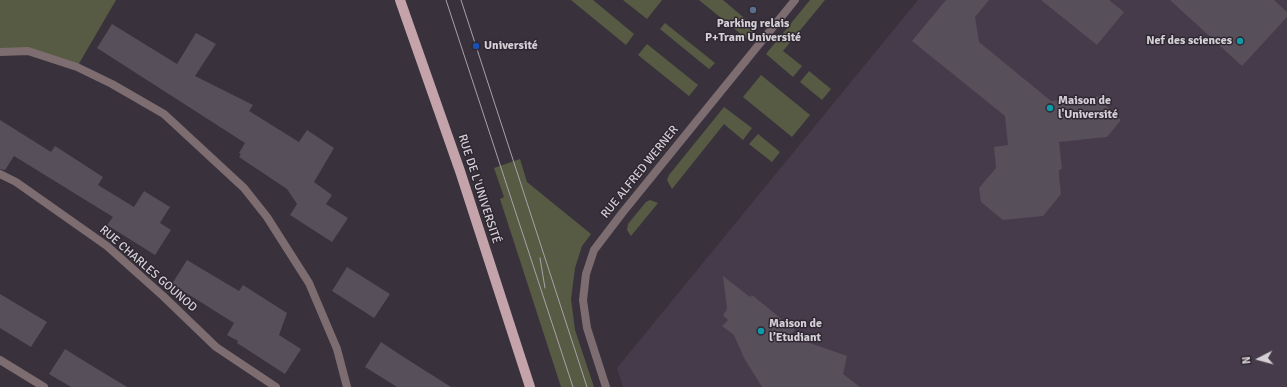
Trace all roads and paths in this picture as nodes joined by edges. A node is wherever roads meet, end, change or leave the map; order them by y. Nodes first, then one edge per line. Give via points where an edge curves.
1 (400, 0) edge
2 (794, 0) edge
3 (0, 52) edge
4 (0, 174) edge
5 (0, 360) edge
6 (44, 387) edge
7 (276, 387) edge
8 (347, 387) edge
9 (530, 387) edge
10 (606, 387) edge

1 - 9 main road, RUE DE L'UNIVERSITÉ via 460,171
2 - 10 street, RUE ALFRED WERNER via 594,250 586,274 583,300 587,328
3 - 8 street via 28,51 77,67 112,84 164,114 244,188 267,217 309,283 337,349
4 - 7 street, RUE CHARLES GOUNOD via 16,182 107,246 216,347
5 - 6 street

